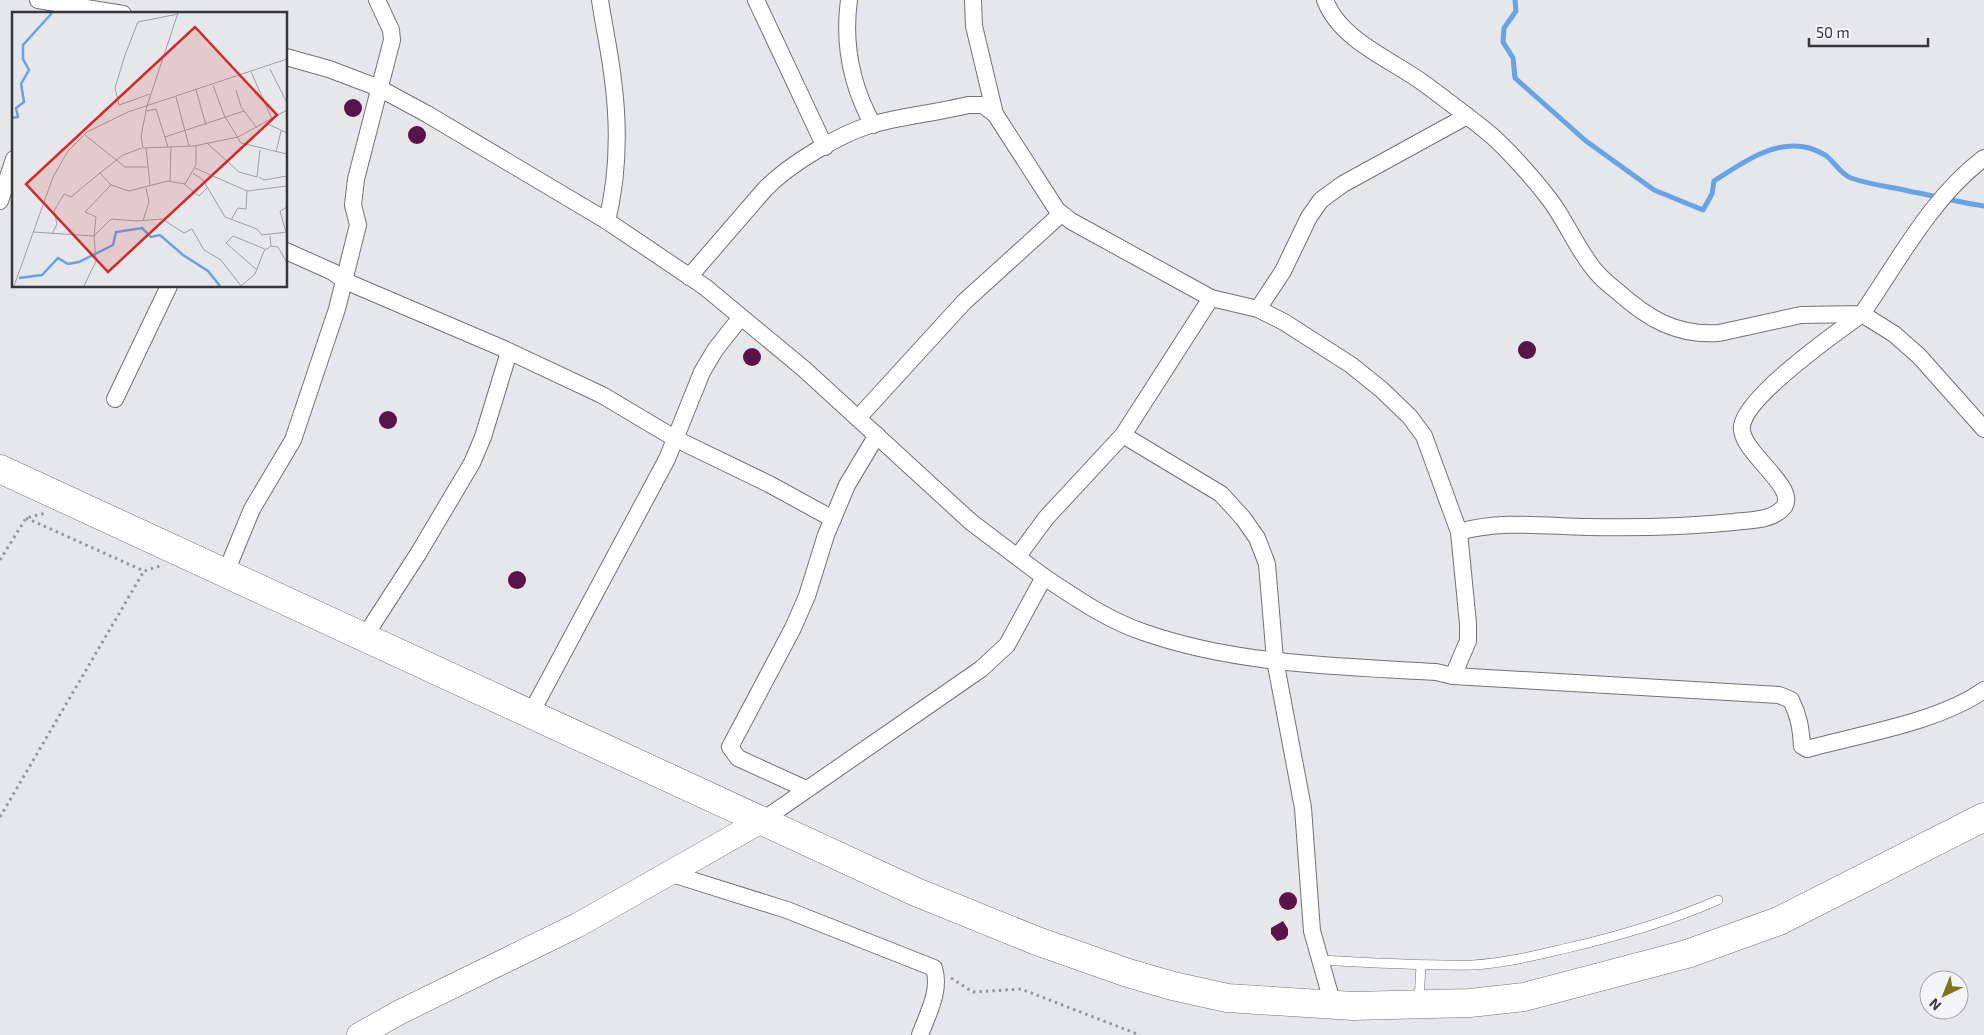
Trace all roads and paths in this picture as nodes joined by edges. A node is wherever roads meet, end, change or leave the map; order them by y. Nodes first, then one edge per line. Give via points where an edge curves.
1 (38, 0) edge
2 (377, 0) edge
3 (600, 0) edge
4 (756, 0) edge
5 (849, 0) edge
6 (973, 0) edge
7 (1325, 0) edge
8 (58, 8) edge
9 (115, 8) edge
10 (288, 58) edge
11 (380, 88) junction
12 (995, 114) junction
13 (1467, 116) junction
14 (873, 124) junction
15 (824, 148) junction
16 (1984, 158) edge
17 (12, 165) edge
18 (0, 201) edge
19 (1062, 214) junction
20 (607, 221) junction
21 (288, 252) edge
22 (689, 277) junction
23 (345, 280) junction
24 (168, 288) edge
25 (1211, 298) junction
26 (1258, 309) junction
27 (1862, 314) junction
28 (741, 318) junction
29 (509, 352) junction
30 (115, 398) dead end
31 (858, 418) junction
32 (1984, 429) edge
33 (878, 435) junction
34 (1123, 435) junction
35 (676, 440) junction
36 (0, 469) edge
37 (78, 505) junction
38 (26, 518) junction
39 (832, 519) junction
40 (1459, 532) junction
41 (188, 555) junction
42 (1018, 556) junction
43 (0, 560) edge
44 (144, 571) junction
45 (226, 572) junction
46 (1044, 577) junction
47 (365, 636) junction
48 (1276, 660) junction
49 (1453, 676) junction
50 (1984, 690) edge
51 (531, 713) junction
52 (806, 788) junction
53 (0, 817) edge
54 (1984, 817) edge
55 (763, 820) junction
56 (669, 873) junction
57 (1718, 900) dead end
58 (1321, 960) junction
59 (1422, 965) junction
60 (934, 968) junction
61 (1333, 1005) junction
62 (1419, 1005) junction
63 (359, 1035) edge
64 (920, 1035) edge
65 (1140, 1035) edge

1 - 8 street
2 - 11 street via 392,35
3 - 20 street via 613,80 616,133 615,187
4 - 15 street
5 - 14 street via 846,22 850,66 860,101
6 - 12 street via 974,26
7 - 13 street via 1338,22 1350,33
8 - 9 street
10 - 11 street
11 - 20 street
11 - 23 street via 356,180 353,205 358,225
12 - 14 street via 978,104
12 - 19 street
13 - 26 street via 1343,184 1321,200
13 - 27 street via 1506,150 1549,199 1602,279 1655,321 1705,334 1801,315
14 - 15 street
15 - 22 street via 776,178
16 - 27 street via 1967,171 1931,212
17 - 18 street
19 - 25 street via 1086,231
19 - 31 street via 964,302
20 - 22 street
21 - 23 street
22 - 28 street
23 - 29 street
23 - 45 street via 294,440 252,509
24 - 30 street
25 - 26 street
25 - 34 street
26 - 40 street via 1350,365 1410,416 1424,436
27 - 32 street via 1894,334 1919,356
27 - 40 street via 1800,361 1752,406 1744,420 1745,441 1787,496 1786,504 1776,514 1768,518 1718,523 1635,528 1504,524
28 - 31 street
28 - 35 street via 702,372
29 - 35 street via 602,396
29 - 47 street via 472,463
31 - 33 street
33 - 39 street via 847,486
33 - 42 street via 971,522
34 - 42 street via 1046,518
34 - 48 street via 1221,494 1252,531 1267,564
35 - 39 street via 769,484
35 - 51 street
36 - 37 highway
37 - 38 path
37 - 41 highway
38 - 43 path
38 - 44 path
39 - 52 street via 793,628 730,747 738,758
40 - 49 street via 1468,641
41 - 44 path
41 - 45 highway
42 - 46 street
44 - 53 path
45 - 47 highway
46 - 48 street via 1090,608 1143,632 1205,649
46 - 52 street via 1007,645 981,669
47 - 51 highway
48 - 49 street
48 - 58 street via 1303,808 1312,931
49 - 50 street via 1779,696 1791,700 1800,720 1802,746 1807,749 1944,712
51 - 55 highway
52 - 55 street
54 - 62 highway via 1779,920 1687,954 1524,997
55 - 56 street
55 - 61 highway via 916,892 1036,941 1128,973 1226,998
56 - 60 street via 788,910
56 - 63 street via 578,925
57 - 59 lane via 1652,925 1548,953 1510,961
58 - 59 lane
58 - 61 street
59 - 62 lane
60 - 64 street via 938,980 936,991
60 - 65 path via 973,992 1021,989
61 - 62 highway

